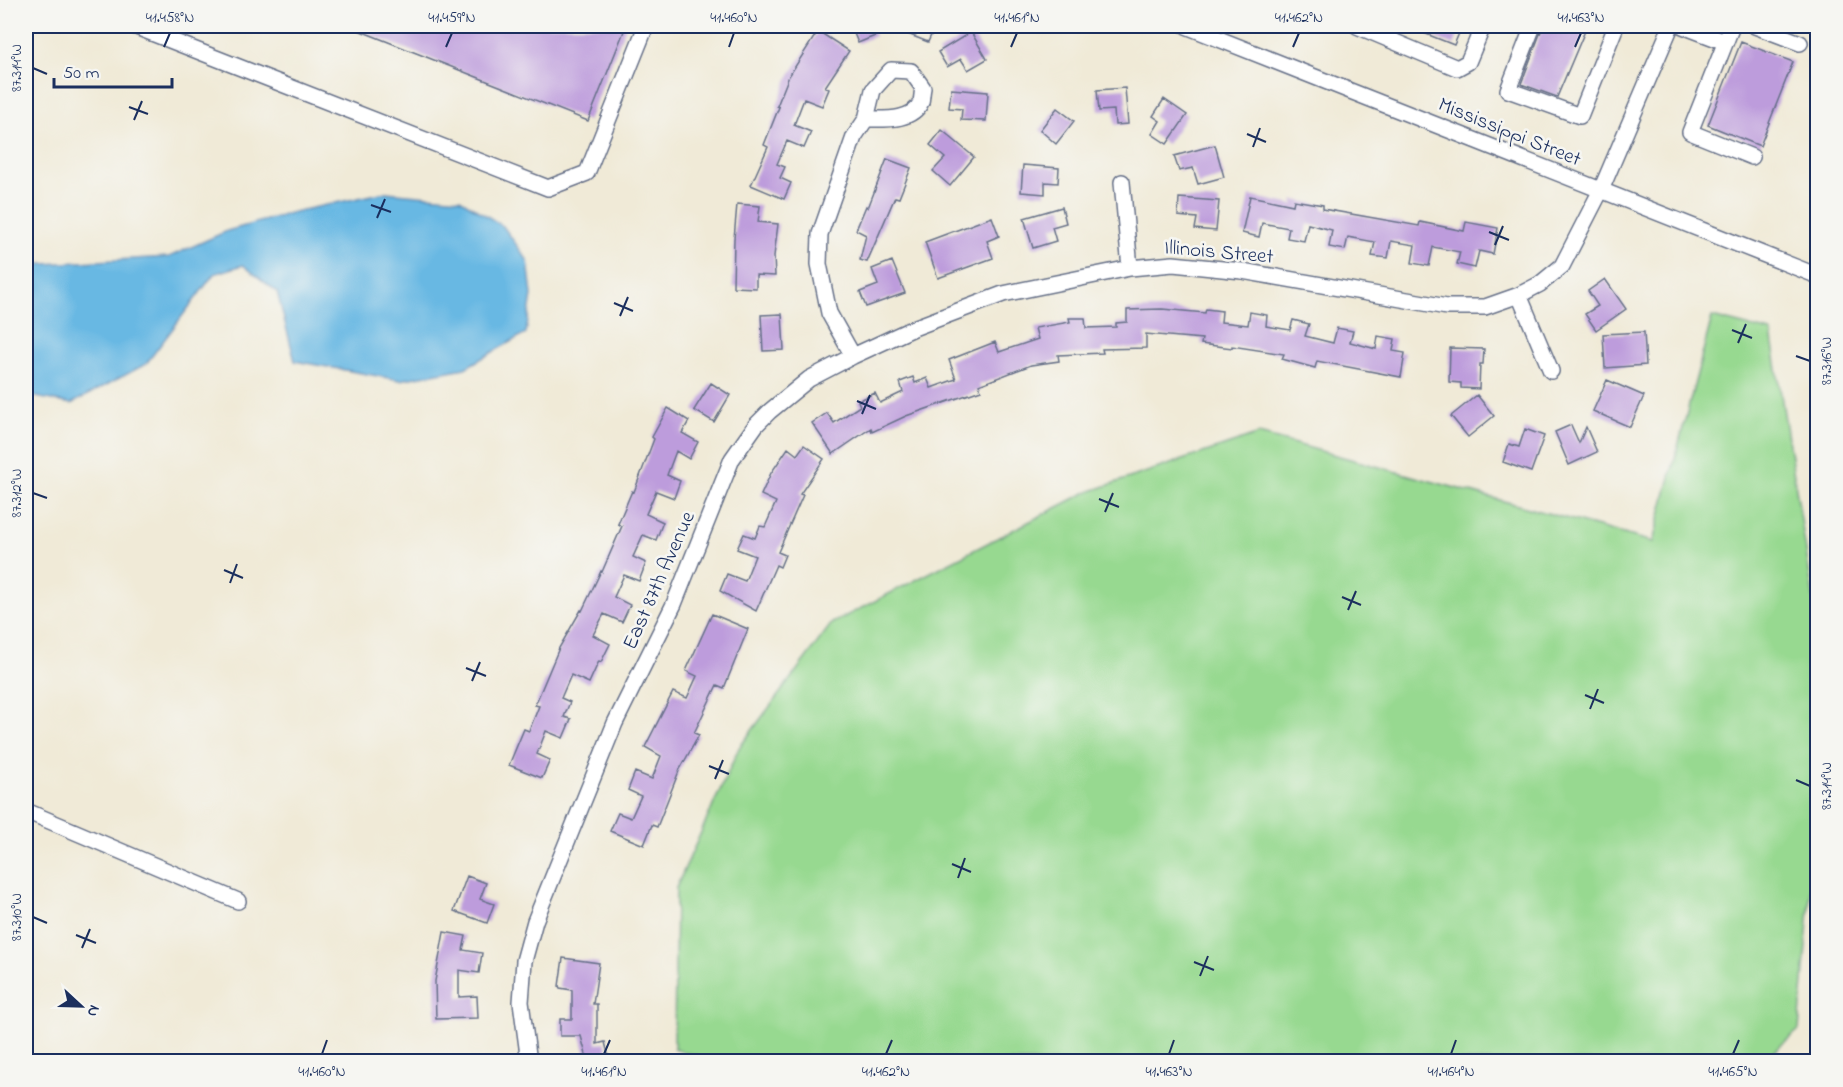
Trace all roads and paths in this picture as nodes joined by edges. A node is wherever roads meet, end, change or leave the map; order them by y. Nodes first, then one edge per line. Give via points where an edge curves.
1 (134, 26) edge
2 (646, 26) edge
3 (1186, 26) edge
4 (1357, 26) edge
5 (1483, 26) edge
6 (1533, 26) edge
7 (1616, 26) edge
8 (1671, 26) edge
9 (1683, 26) edge
10 (1732, 26) edge
11 (1755, 26) edge
12 (1725, 42) junction
13 (1800, 43) dead end
14 (866, 119) dead end
15 (1752, 158) dead end
16 (1122, 182) dead end
17 (1601, 190) junction
18 (1130, 268) junction
19 (1818, 276) edge
20 (1519, 296) junction
21 (853, 356) junction
22 (1551, 371) dead end
23 (26, 811) edge
24 (238, 901) dead end
25 (529, 1062) edge

1 - 2 street via 548,188 587,173
3 - 17 street, Mississippi Street
4 - 5 street via 1457,68 1468,62
6 - 7 street via 1508,90 1580,116
8 - 17 street, Illinois Street
9 - 12 street
10 - 12 street
11 - 13 street
12 - 15 street via 1690,132
14 - 21 street via 854,137 820,234 819,264 829,313
16 - 18 street
17 - 19 street, Mississippi Street
17 - 20 street, Illinois Street via 1562,266
18 - 20 street, Illinois Street via 1173,264 1242,271 1447,307 1485,307
18 - 21 street, Illinois Street via 1003,294
20 - 22 street
21 - 25 street, East 87th Avenue via 809,380 770,411 732,459 674,604 615,723 535,921 524,961 521,1002
23 - 24 street

